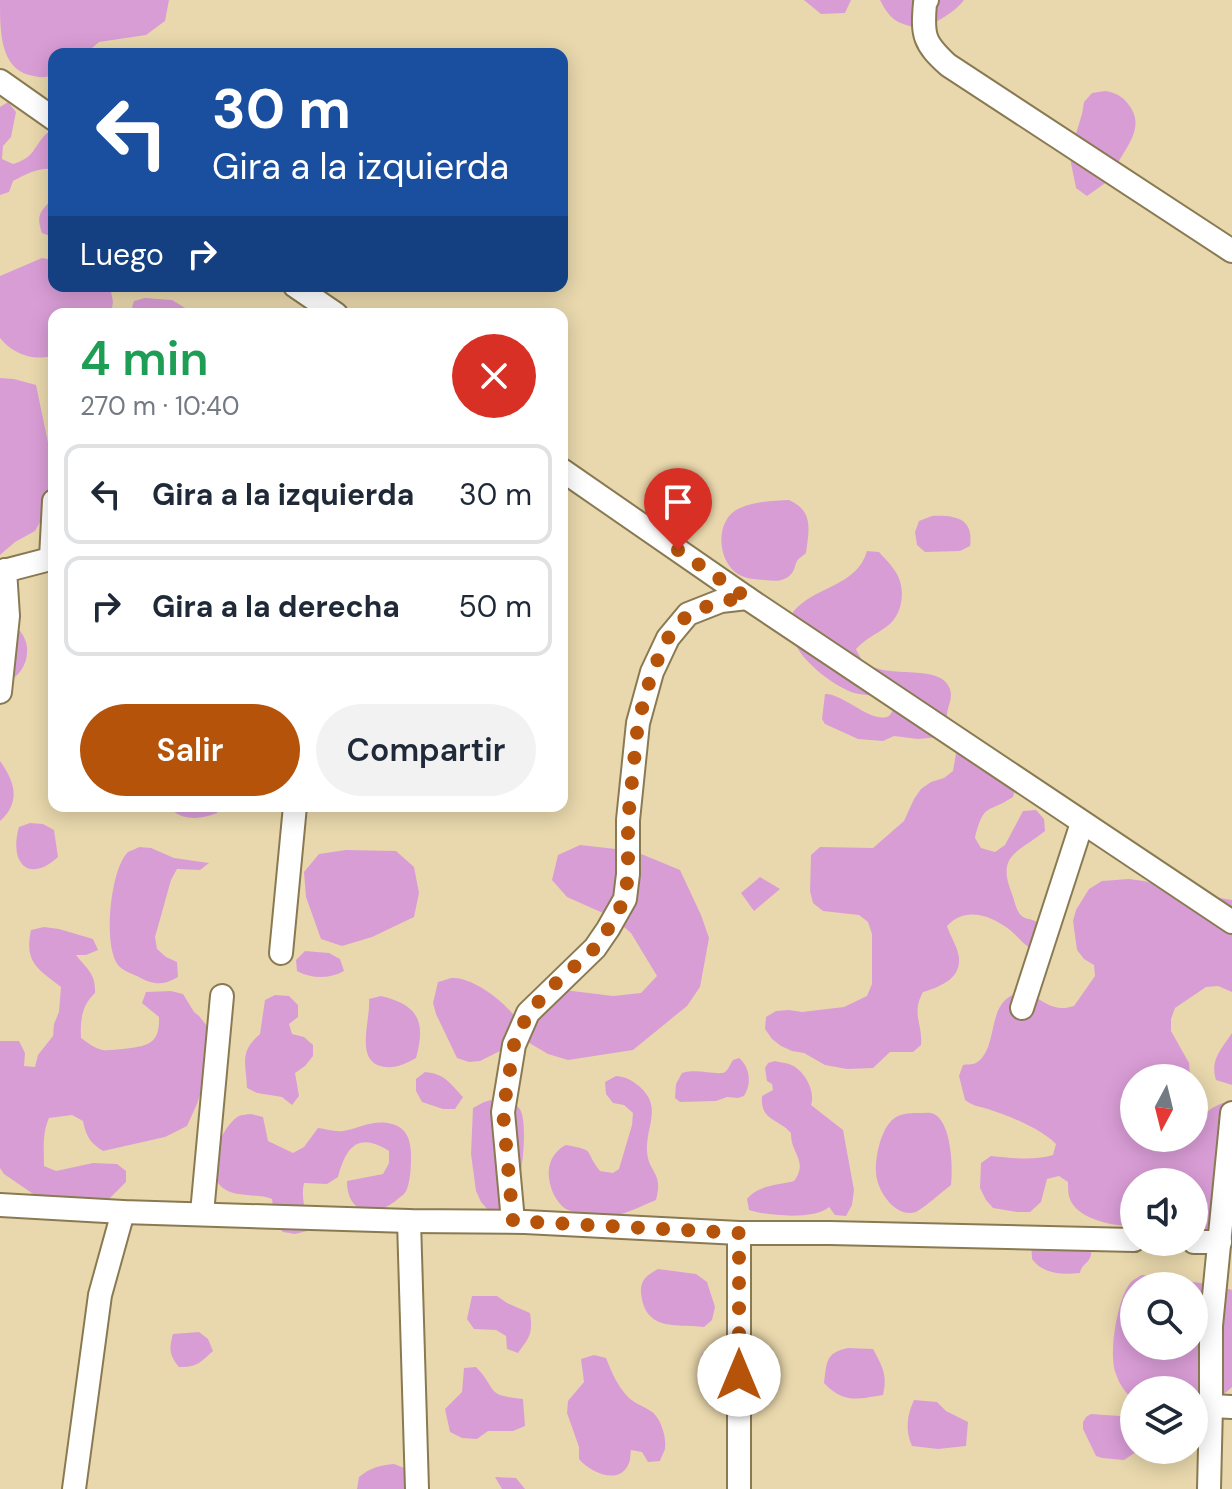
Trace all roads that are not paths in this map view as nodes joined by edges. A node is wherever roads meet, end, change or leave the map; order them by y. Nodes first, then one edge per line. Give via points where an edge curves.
1 (927, 0) edge
2 (0, 81) edge
3 (48, 115) edge
4 (1232, 251) edge
5 (304, 292) edge
6 (327, 308) edge
7 (568, 474) edge
8 (48, 559) edge
9 (2, 571) edge
10 (747, 598) junction
11 (0, 692) edge
12 (294, 812) edge
13 (1082, 823) junction
14 (1232, 922) edge
15 (281, 953) dead end
16 (222, 996) dead end
17 (1022, 1008) dead end
18 (1232, 1113) edge
19 (0, 1205) edge
20 (123, 1212) junction
21 (202, 1213) junction
22 (409, 1221) junction
23 (513, 1221) junction
24 (739, 1233) junction
25 (1120, 1240) edge
26 (1208, 1242) edge
27 (1220, 1242) junction
28 (1222, 1407) edge
29 (74, 1489) edge
30 (417, 1489) edge
31 (739, 1489) edge
32 (1209, 1489) edge

1 - 4 street via 923,26 930,49 948,65
2 - 3 street
5 - 6 street
7 - 10 street
8 - 9 street
9 - 11 street via 8,616
10 - 13 street
10 - 23 street via 688,614 668,638 652,672 638,723 625,899 595,948 528,1013 514,1045 503,1112
12 - 15 street
13 - 14 street
13 - 17 street
16 - 21 street
18 - 27 street
19 - 20 street
20 - 21 street
20 - 29 street via 100,1295
21 - 22 street
22 - 23 street
22 - 30 street
23 - 24 street
24 - 25 street
24 - 31 street
26 - 27 street
27 - 28 street via 1211,1326
28 - 32 street

